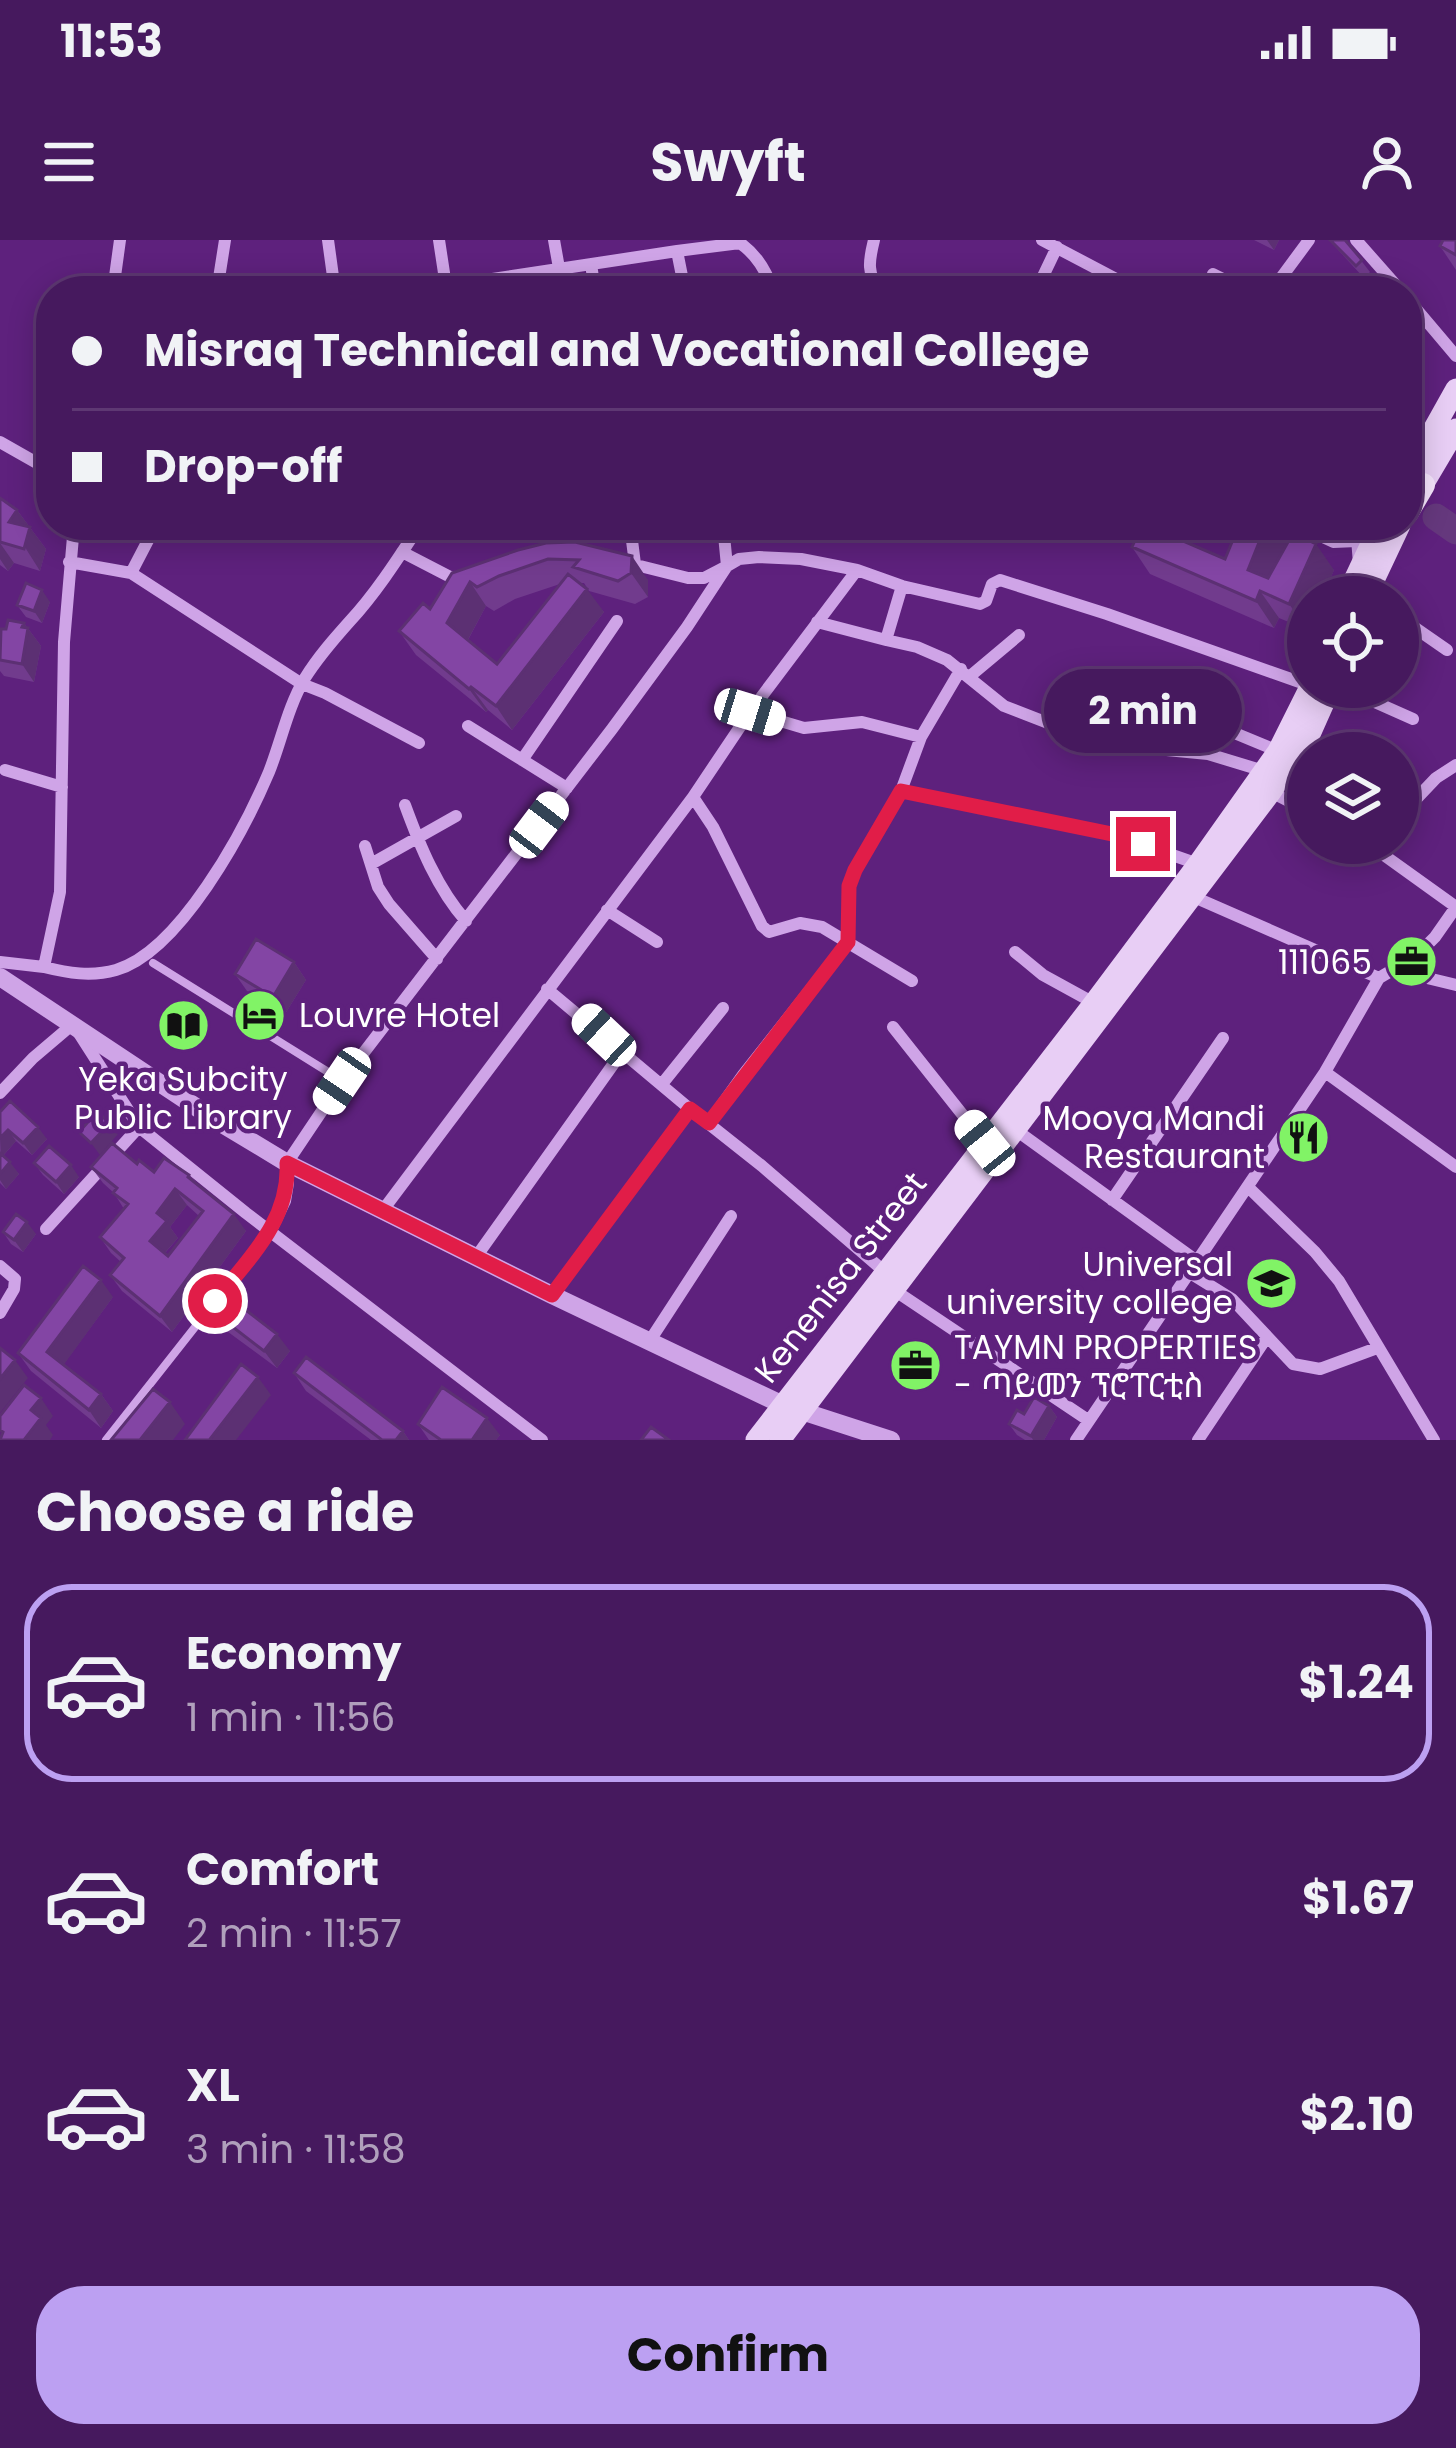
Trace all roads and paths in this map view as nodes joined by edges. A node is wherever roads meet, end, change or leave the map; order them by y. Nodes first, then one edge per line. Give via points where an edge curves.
1 (120, 240) edge
2 (225, 240) edge
3 (328, 240) edge
4 (439, 240) edge
5 (554, 240) edge
6 (874, 240) edge
7 (1042, 240) edge
8 (1309, 240) edge
9 (1356, 240) edge
10 (1057, 247) junction
11 (671, 248) edge
12 (591, 264) junction
13 (559, 268) junction
14 (1213, 274) dead end
15 (114, 276) edge
16 (219, 276) edge
17 (333, 276) edge
18 (444, 276) edge
19 (509, 276) edge
20 (593, 276) edge
21 (766, 276) edge
22 (870, 276) edge
23 (1043, 276) edge
24 (1111, 276) edge
25 (1217, 276) edge
26 (1282, 276) edge
27 (1388, 276) edge
28 (1422, 316) edge
29 (1456, 356) edge
30 (1456, 389) edge
31 (1456, 429) edge
32 (0, 442) edge
33 (1422, 459) edge
34 (36, 462) edge
35 (1422, 468) edge
36 (72, 540) edge
37 (148, 540) edge
38 (411, 540) edge
39 (631, 540) edge
40 (724, 540) edge
41 (1325, 540) edge
42 (1357, 540) edge
43 (1368, 540) edge
44 (1393, 540) edge
45 (403, 552) junction
46 (1358, 554) junction
47 (616, 560) edge
48 (69, 562) junction
49 (635, 564) junction
50 (727, 566) junction
51 (857, 570) junction
52 (130, 573) junction
53 (1352, 576) edge
54 (1376, 576) edge
55 (475, 585) edge
56 (902, 586) junction
57 (616, 621) dead end
58 (817, 622) junction
59 (1419, 631) edge
60 (1019, 635) dead end
61 (886, 640) junction
62 (1447, 650) dead end
63 (965, 673) junction
64 (1287, 678) edge
65 (302, 683) junction
66 (1299, 708) edge
67 (1322, 708) edge
68 (1388, 708) edge
69 (750, 712) junction
70 (1413, 719) dead end
71 (1053, 725) junction
72 (468, 726) dead end
73 (921, 737) junction
74 (419, 742) dead end
75 (1278, 751) junction
76 (522, 760) junction
77 (1456, 765) edge
78 (5, 770) dead end
79 (1267, 782) junction
80 (62, 787) junction
81 (567, 788) junction
82 (901, 791) junction
83 (1287, 796) edge
84 (1419, 796) edge
85 (693, 797) junction
86 (405, 805) dead end
87 (457, 816) dead end
88 (416, 838) junction
89 (365, 846) dead end
90 (1198, 863) junction
91 (371, 864) junction
92 (1398, 864) edge
93 (1194, 897) junction
94 (1456, 907) edge
95 (607, 910) junction
96 (466, 921) junction
97 (657, 942) dead end
98 (848, 942) junction
99 (1015, 952) dead end
100 (436, 958) junction
101 (0, 962) edge
102 (153, 963) dead end
103 (44, 967) junction
104 (1394, 970) junction
105 (0, 977) edge
106 (1379, 978) junction
107 (912, 981) dead end
108 (1456, 986) edge
109 (548, 988) junction
110 (1094, 1003) junction
111 (723, 1008) dead end
112 (73, 1024) junction
113 (893, 1027) dead end
114 (1223, 1038) dead end
115 (622, 1052) junction
116 (1324, 1072) junction
117 (342, 1081) junction
118 (662, 1084) junction
119 (0, 1093) edge
120 (690, 1109) junction
121 (709, 1123) junction
122 (139, 1127) junction
123 (1016, 1130) junction
124 (985, 1143) junction
125 (287, 1163) junction
126 (1456, 1167) edge
127 (1248, 1187) junction
128 (1112, 1200) junction
129 (383, 1210) junction
130 (731, 1216) dead end
131 (46, 1229) dead end
132 (270, 1232) junction
133 (476, 1256) junction
134 (0, 1266) edge
135 (1193, 1267) junction
136 (890, 1281) junction
137 (552, 1295) junction
138 (0, 1313) edge
139 (1267, 1337) junction
140 (649, 1342) junction
141 (1377, 1348) junction
142 (792, 1408) junction
143 (1088, 1420) junction
144 (106, 1440) edge
145 (542, 1440) edge
146 (756, 1440) edge
147 (780, 1440) edge
148 (891, 1440) edge
149 (1076, 1440) edge
150 (1198, 1440) edge
151 (1434, 1440) edge

1 - 15 street
2 - 16 street
3 - 17 street
4 - 18 street
5 - 13 street
6 - 22 street
7 - 10 street
8 - 26 street
9 - 27 street
10 - 23 street
10 - 24 street
11 - 12 street
11 - 21 street via 740,244
12 - 13 street
12 - 20 street
13 - 19 street
14 - 25 street
28 - 29 street
30 - 33 main road
31 - 35 main road
32 - 34 street
36 - 48 street
37 - 52 street
38 - 45 street
39 - 49 street
40 - 50 street
41 - 46 lane
42 - 46 street
43 - 46 main road
44 - 54 main road
45 - 55 street
45 - 65 street
46 - 53 main road
47 - 49 street
48 - 52 street
48 - 80 street
49 - 50 street via 688,578
50 - 51 street via 760,557
50 - 81 street
51 - 56 street
51 - 58 street
52 - 65 street
56 - 61 street
56 - 64 street via 980,604 1000,580
57 - 76 street
58 - 61 street
58 - 69 street
59 - 62 street
60 - 63 street
61 - 63 street via 917,646
63 - 71 street via 1004,706
63 - 73 street
65 - 74 street
65 - 103 street via 230,848 177,923 146,957 117,970
66 - 75 main road, Kenenisa Street
67 - 79 main road, Kenenisa Street
68 - 70 street
69 - 73 street via 804,728 862,722
69 - 85 street
71 - 75 street via 1069,690 1179,710
71 - 79 street via 1208,754
72 - 76 street
73 - 82 street
75 - 79 main road, Kenenisa Street
76 - 81 street
77 - 84 street
78 - 80 street
79 - 83 street
79 - 90 main road, Kenenisa Street
79 - 93 main road, Kenenisa Street
80 - 103 street via 60,892
81 - 96 street
82 - 90 street via 1112,834
82 - 98 street via 849,886
85 - 95 street
85 - 98 street via 762,926 769,932 812,924
86 - 88 street
87 - 88 street
88 - 91 street
88 - 96 street
89 - 91 street
90 - 110 main road, Kenenisa Street
91 - 100 street via 389,904
92 - 94 street
93 - 106 street
93 - 123 main road, Kenenisa Street
94 - 104 street via 1435,937
95 - 97 street
95 - 109 street
96 - 100 street
98 - 107 street
98 - 121 street
99 - 110 street
100 - 117 street
101 - 103 street
102 - 117 lane
104 - 106 street
104 - 108 street
105 - 112 street
106 - 116 street
109 - 115 street
109 - 129 street
110 - 124 main road, Kenenisa Street
111 - 118 street
112 - 119 street
112 - 122 street
112 - 125 street
113 - 124 street
114 - 128 street
115 - 118 street
115 - 133 street
116 - 126 street
116 - 127 street
117 - 125 street
118 - 120 street
120 - 121 street
120 - 137 street
121 - 136 street
122 - 131 street
122 - 132 street
123 - 128 street
123 - 136 main road, Kenenisa Street
124 - 136 main road, Kenenisa Street
125 - 129 street
125 - 132 street via 285,1201
127 - 135 street
127 - 141 street via 1339,1281
128 - 135 street
129 - 133 street
130 - 140 street
132 - 144 lane
132 - 145 street
133 - 137 street
134 - 138 street via 15,1279
135 - 139 street
135 - 143 street
136 - 142 main road, Kenenisa Street
136 - 143 street
137 - 140 street
139 - 141 street via 1305,1368
139 - 150 street
140 - 142 street
141 - 151 street
142 - 146 main road, Kenenisa Street
142 - 147 main road, Kenenisa Street
142 - 148 street
143 - 149 street

